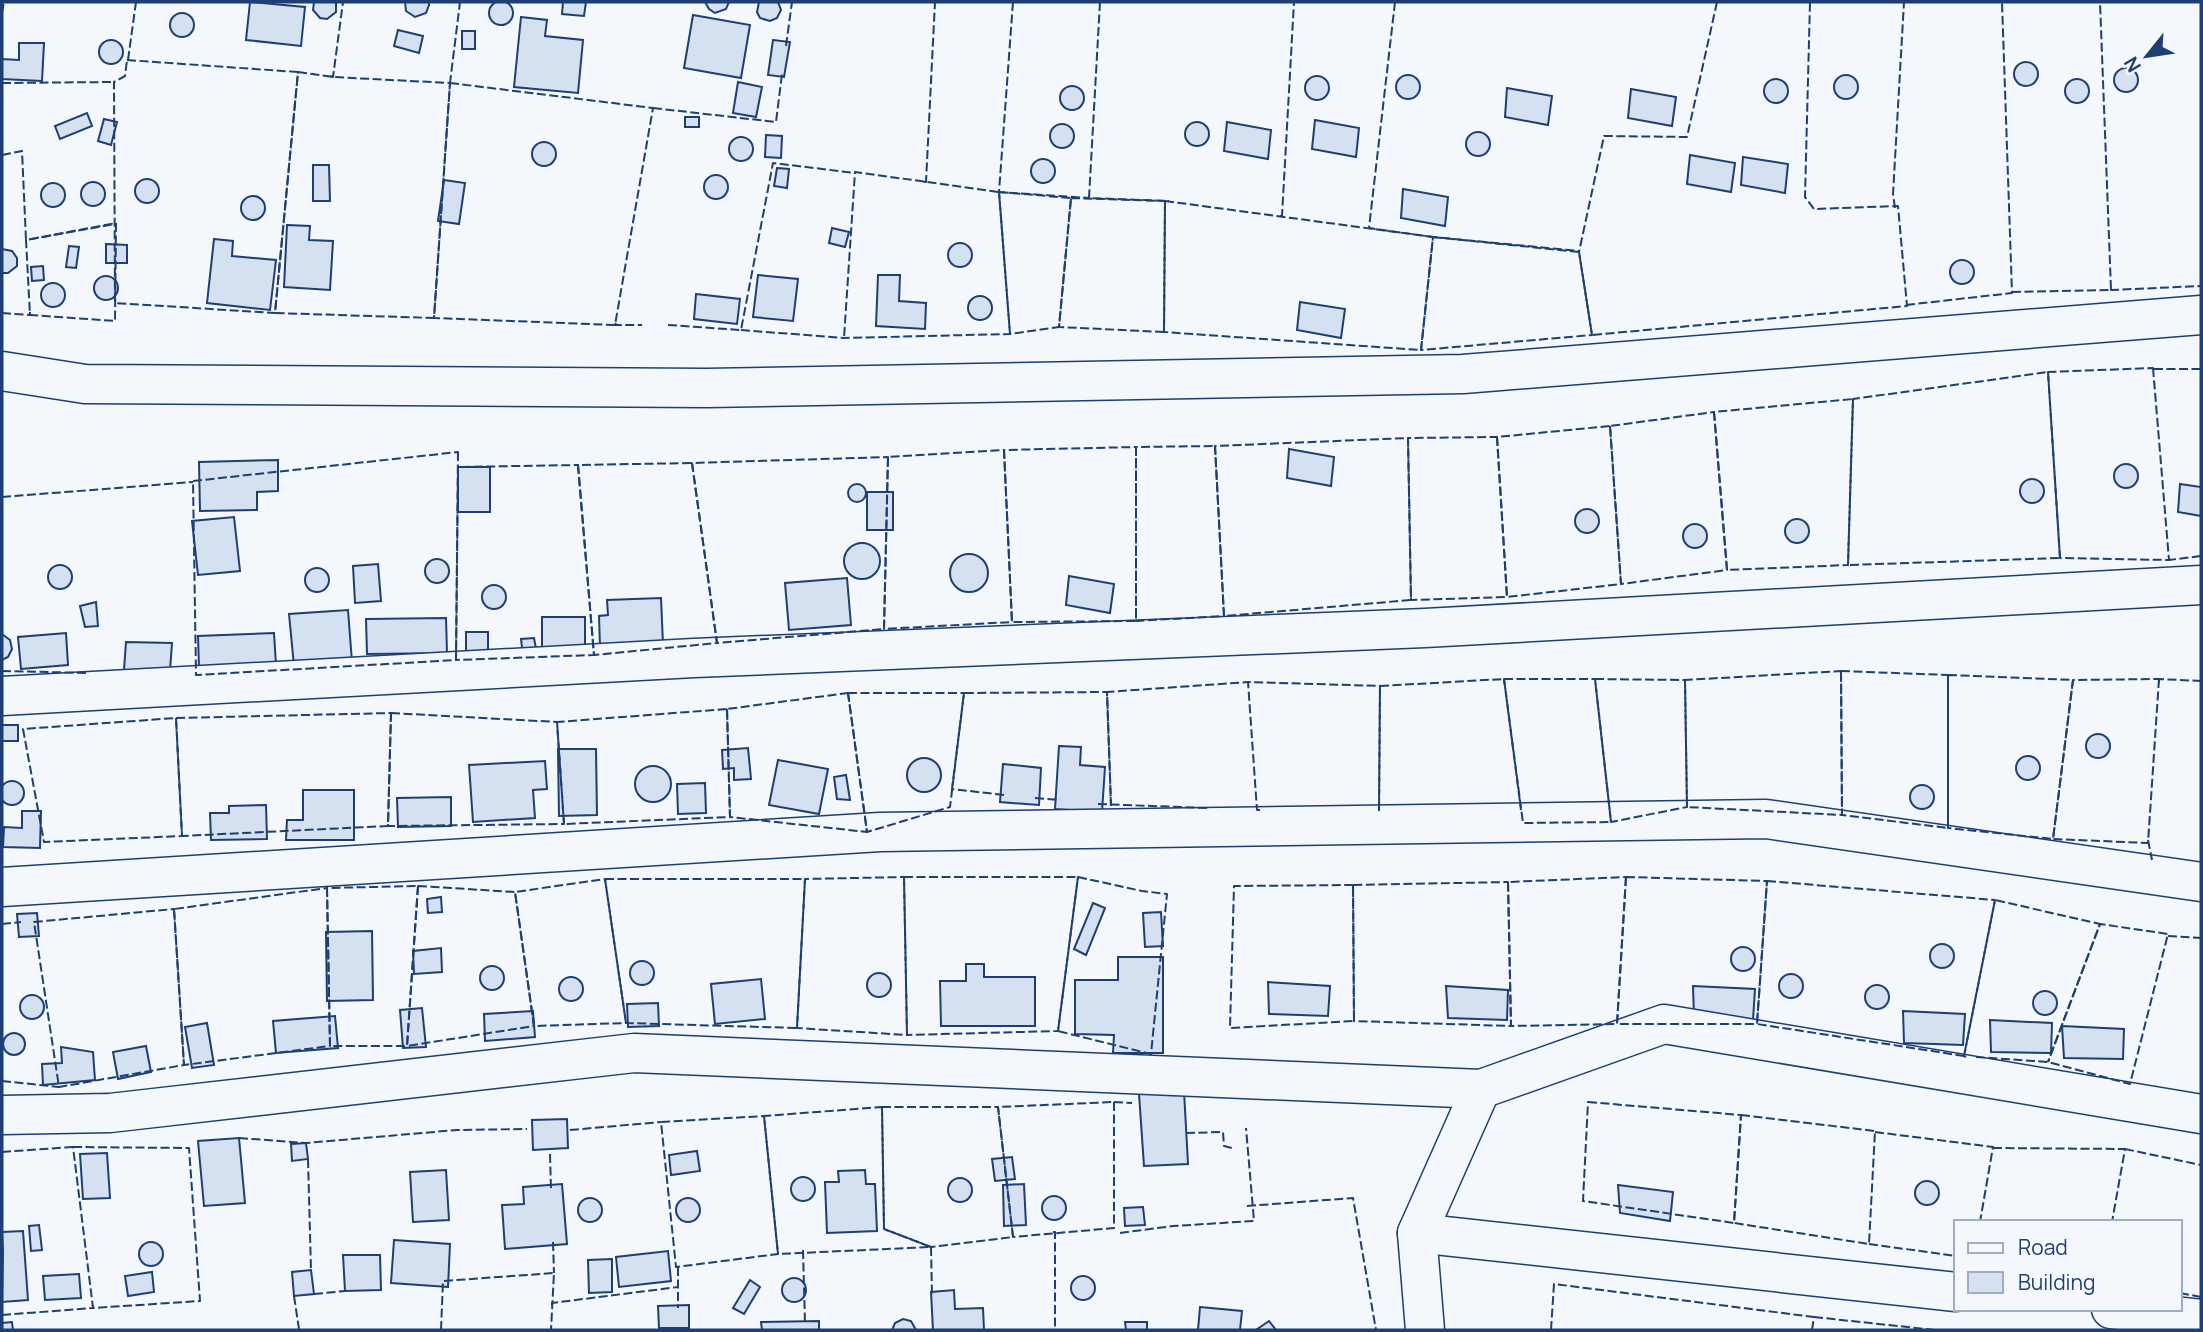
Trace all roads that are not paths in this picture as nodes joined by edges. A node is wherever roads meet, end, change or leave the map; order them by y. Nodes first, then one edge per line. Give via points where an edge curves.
1 (2201, 315) edge
2 (2, 371) edge
3 (2201, 585) edge
4 (2, 696) edge
5 (2201, 882) edge
6 (2, 887) edge
7 (1481, 1089) junction
8 (2201, 1114) edge
9 (2, 1115) edge
10 (1417, 1233) junction
11 (1954, 1292) edge
12 (2129, 1311) edge
13 (2201, 1319) edge
14 (1425, 1330) edge

1 - 2 street via 1463,374 693,388 85,384
3 - 4 street
5 - 6 street via 1766,819 880,832
7 - 8 street via 1664,1024
7 - 9 street via 634,1053 110,1113
7 - 10 street
10 - 11 street
10 - 14 street
12 - 13 street

